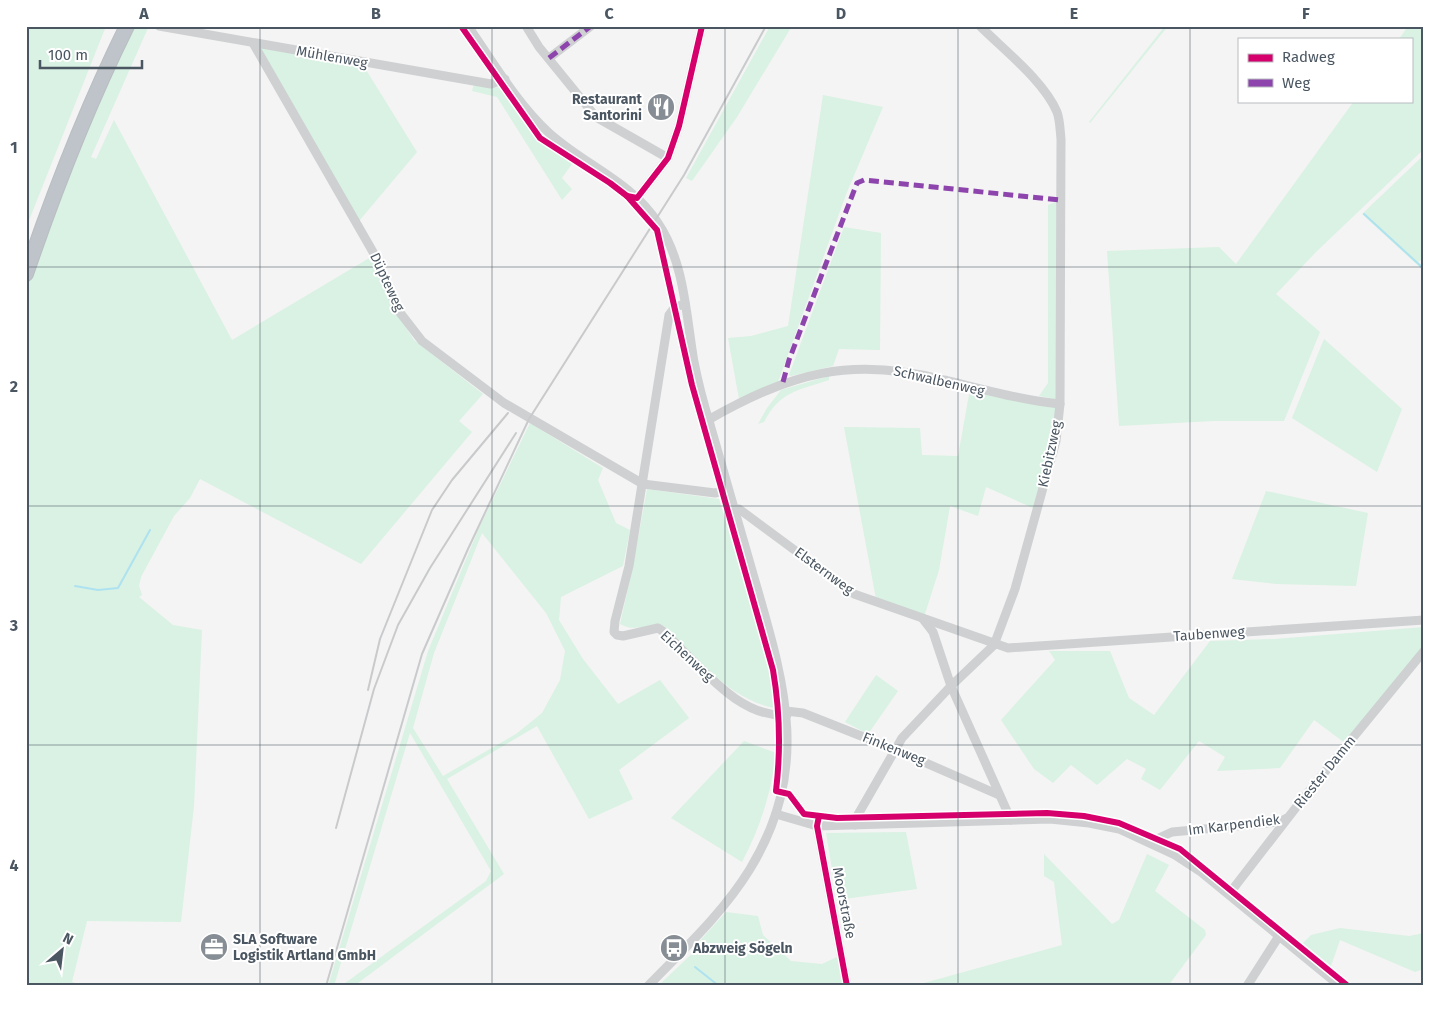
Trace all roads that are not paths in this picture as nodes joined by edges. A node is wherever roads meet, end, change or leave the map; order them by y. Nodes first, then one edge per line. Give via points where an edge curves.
1 (159, 26) edge
2 (468, 26) edge
3 (526, 26) edge
4 (591, 26) edge
5 (702, 26) edge
6 (980, 26) edge
7 (121, 30) edge
8 (253, 43) junction
9 (549, 58) junction
10 (505, 79) junction
11 (668, 158) junction
12 (638, 198) junction
13 (26, 246) edge
14 (26, 274) edge
15 (685, 304) junction
16 (1060, 404) junction
17 (708, 420) junction
18 (644, 484) junction
19 (728, 490) junction
20 (734, 509) junction
21 (923, 620) junction
22 (1424, 620) edge
23 (994, 645) junction
24 (1424, 651) edge
25 (951, 686) junction
26 (786, 713) junction
27 (894, 749) junction
28 (1000, 795) junction
29 (776, 814) junction
30 (1289, 817) junction
31 (1010, 820) junction
32 (855, 825) junction
33 (817, 826) junction
34 (1150, 842) junction
35 (1229, 894) junction
36 (1279, 936) junction
37 (648, 986) edge
38 (847, 986) edge
39 (1247, 986) edge
40 (1340, 986) edge

1 - 8 street, Mühlenweg
2 - 10 street
3 - 9 street
4 - 9 street
5 - 11 street
6 - 16 street, Kiebitzweg via 1031,76 1058,115 1061,139
7 - 13 highway via 76,118
7 - 14 highway via 66,162
8 - 10 street, Mühlenweg via 491,84
8 - 18 street, Düpteweg via 373,252 398,310 422,341 504,403
9 - 11 street via 596,117
10 - 12 street via 547,131
11 - 12 street
12 - 15 street via 656,219 677,268
15 - 17 street
15 - 18 street, Eichenweg via 675,307 669,315
16 - 17 street, Schwalbenweg via 1038,402 891,369 860,368 833,370 783,382
16 - 23 street, Kiebitzweg via 1053,450 1015,589
17 - 19 street
18 - 19 street via 715,493
18 - 26 street, Eichenweg via 630,566 614,620 614,632 623,636 658,628 722,689 763,712
19 - 20 street
20 - 21 street, Elsternweg via 739,508 854,594
20 - 26 street via 779,666
21 - 23 street, Elsternweg
21 - 25 street via 933,632
22 - 23 street, Taubenweg via 1028,647
23 - 25 street, Kiebitzweg
24 - 30 street, Riester Damm
25 - 27 street, Kiebitzweg
25 - 28 street
26 - 27 street, Finkenweg via 802,713
26 - 29 street via 786,773
27 - 28 street, Finkenweg
27 - 32 street, Kiebitzweg
28 - 31 street
29 - 33 street
29 - 37 street via 750,868 724,905
30 - 34 street, Im Karpendiek via 1279,822 1172,832
30 - 35 street, Riester Damm
31 - 32 street
31 - 34 street via 1050,819 1089,823
32 - 33 street
33 - 38 street, Moorstraße
34 - 35 street via 1201,872
35 - 36 street
36 - 39 street
36 - 40 street

